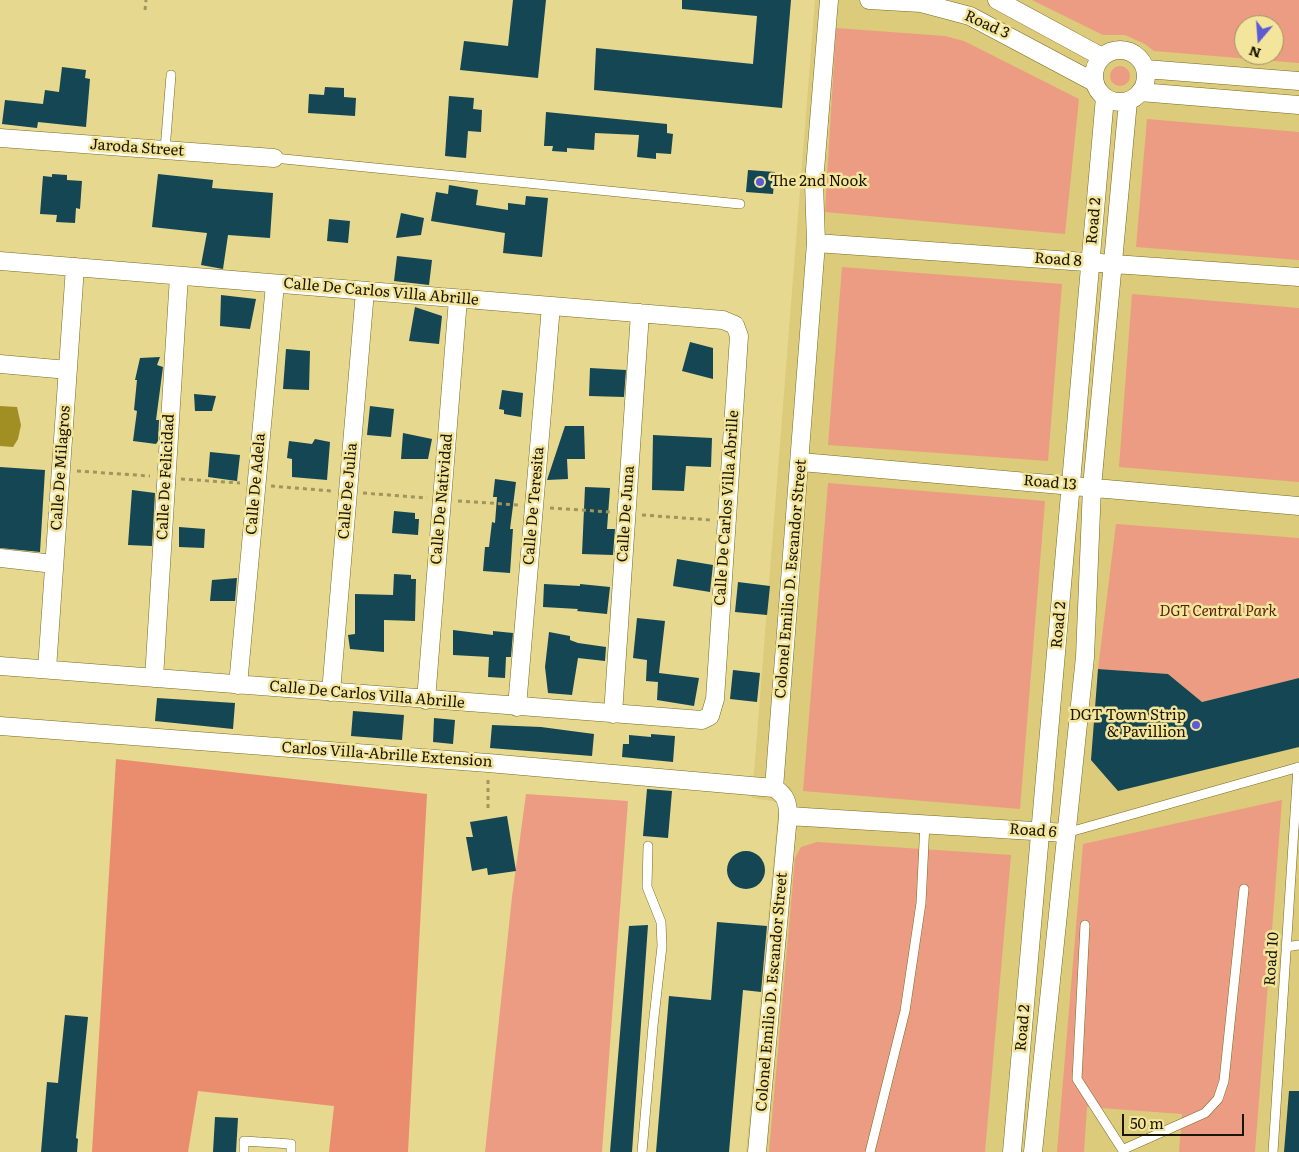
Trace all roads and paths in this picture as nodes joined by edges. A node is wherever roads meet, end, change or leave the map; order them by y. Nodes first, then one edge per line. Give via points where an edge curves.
1 (146, 0) edge
2 (829, 0) edge
3 (869, 0) edge
4 (997, 0) edge
5 (145, 10) dead end
6 (1102, 57) junction
7 (1145, 69) junction
8 (171, 75) dead end
9 (1299, 81) edge
10 (1094, 82) junction
11 (1134, 96) junction
12 (1104, 97) junction
13 (1299, 105) edge
14 (0, 138) edge
15 (165, 150) junction
16 (274, 158) joint
17 (740, 204) dead end
18 (816, 243) junction
19 (0, 261) edge
20 (1091, 262) junction
21 (1113, 264) junction
22 (75, 267) junction
23 (179, 276) junction
24 (1299, 277) edge
25 (275, 284) junction
26 (365, 291) junction
27 (458, 298) junction
28 (551, 306) junction
29 (640, 313) junction
30 (0, 364) edge
31 (68, 370) junction
32 (801, 462) junction
33 (61, 470) junction
34 (166, 478) junction
35 (256, 485) junction
36 (1072, 485) junction
37 (1092, 487) junction
38 (348, 492) junction
39 (442, 499) junction
40 (534, 506) junction
41 (1299, 506) edge
42 (626, 514) junction
43 (726, 522) junction
44 (0, 558) edge
45 (54, 564) junction
46 (1056, 655) junction
47 (1085, 658) junction
48 (0, 666) edge
49 (47, 669) junction
50 (154, 678) junction
51 (238, 685) junction
52 (331, 692) junction
53 (426, 700) junction
54 (517, 707) junction
55 (613, 714) junction
56 (0, 726) edge
57 (488, 763) junction
58 (1299, 767) edge
59 (774, 788) junction
60 (488, 808) dead end
61 (788, 816) junction
62 (925, 823) junction
63 (1040, 832) junction
64 (1066, 833) junction
65 (648, 846) dead end
66 (1244, 889) dead end
67 (1085, 925) dead end
68 (1299, 945) edge
69 (1286, 947) junction
70 (1018, 1088) junction
71 (1039, 1090) junction
72 (1124, 1151) edge
73 (244, 1152) edge
74 (291, 1152) edge
75 (642, 1152) edge
76 (757, 1152) edge
77 (870, 1152) edge
78 (1012, 1152) edge
79 (1034, 1152) edge
80 (1273, 1152) edge

1 - 5 path
2 - 18 street, Colonel Emilio D. Escandor Street via 814,182
3 - 10 street, Road 3 via 921,3 970,16
4 - 6 street, Road 3
6 - 7 street via 1116,50 1130,52
6 - 10 street via 1095,68
7 - 9 street
7 - 11 street via 1146,77
8 - 15 lane
10 - 12 street
11 - 12 street via 1116,101
11 - 13 street
11 - 21 street, Road 2
12 - 20 street, Road 2
14 - 15 street, Jaroda Street
15 - 16 street, Jaroda Street
16 - 17 lane
18 - 20 street, Road 8
18 - 32 street, Colonel Emilio D. Escandor Street
19 - 22 street, Calle De Carlos Villa Abrille
20 - 21 street, Road 8
20 - 36 street, Road 2
21 - 24 street, Road 8
21 - 37 street, Road 2
22 - 23 street, Calle De Carlos Villa Abrille
22 - 31 street, Calle De Milagros
23 - 25 street, Calle De Carlos Villa Abrille
23 - 34 street, Calle De Felicidad
25 - 26 street, Calle De Carlos Villa Abrille
25 - 35 street, Calle De Adela
26 - 27 street, Calle De Carlos Villa Abrille
26 - 38 street, Calle De Julia
27 - 28 street, Calle De Carlos Villa Abrille
27 - 39 street, Calle De Natividad
28 - 29 street, Calle De Carlos Villa Abrille
28 - 40 street, Calle De Teresita
29 - 42 street, Calle De Juna
29 - 43 street, Calle De Carlos Villa Abrille via 722,320 735,325 738,330
30 - 31 street
31 - 33 street, Calle De Milagros
32 - 36 street, Road 13
32 - 59 street, Colonel Emilio D. Escandor Street
33 - 34 path
33 - 45 street, Calle De Milagros
34 - 35 path
34 - 50 street, Calle De Felicidad
35 - 38 path
35 - 51 street, Calle De Adela
36 - 37 street, Road 13
36 - 46 street, Road 2
37 - 41 street, Road 13
37 - 47 street, Road 2
38 - 39 path
38 - 52 street, Calle De Julia
39 - 40 path
39 - 53 street, Calle De Natividad
40 - 42 path
40 - 54 street, Calle De Teresita
42 - 43 path
42 - 55 street, Calle De Juna
43 - 55 street, Calle De Carlos Villa Abrille via 715,699 710,716 693,721
44 - 45 street
45 - 49 street, Calle De Milagros
46 - 47 street
46 - 63 street, Road 2
47 - 64 street, Road 2
48 - 49 street, Calle De Carlos Villa Abrille
49 - 50 street, Calle De Carlos Villa Abrille
50 - 51 street, Calle De Carlos Villa Abrille
51 - 52 street, Calle De Carlos Villa Abrille
52 - 53 street, Calle De Carlos Villa Abrille
53 - 54 street, Calle De Carlos Villa Abrille
54 - 55 street, Calle De Carlos Villa Abrille
56 - 57 street, Carlos Villa-Abrille Extension
57 - 59 street, Carlos Villa-Abrille Extension
57 - 60 path
58 - 64 lane, Road 6
58 - 69 lane, Road 10
59 - 61 street, Colonel Emilio D. Escandor Street via 784,795
61 - 62 street, Road 6
61 - 76 street, Colonel Emilio D. Escandor Street
62 - 63 street, Road 6
62 - 77 lane via 921,903 906,1011
63 - 64 street, Road 6
63 - 70 street, Road 2
64 - 71 street, Road 2
65 - 75 lane via 647,887 661,922 662,946
66 - 72 lane via 1224,1081 1218,1098 1205,1113
67 - 72 lane via 1077,1079
68 - 69 lane
69 - 80 lane, Road 10
70 - 71 street
70 - 78 street, Road 2
71 - 79 street, Road 2
73 - 74 lane via 244,1141 291,1144

